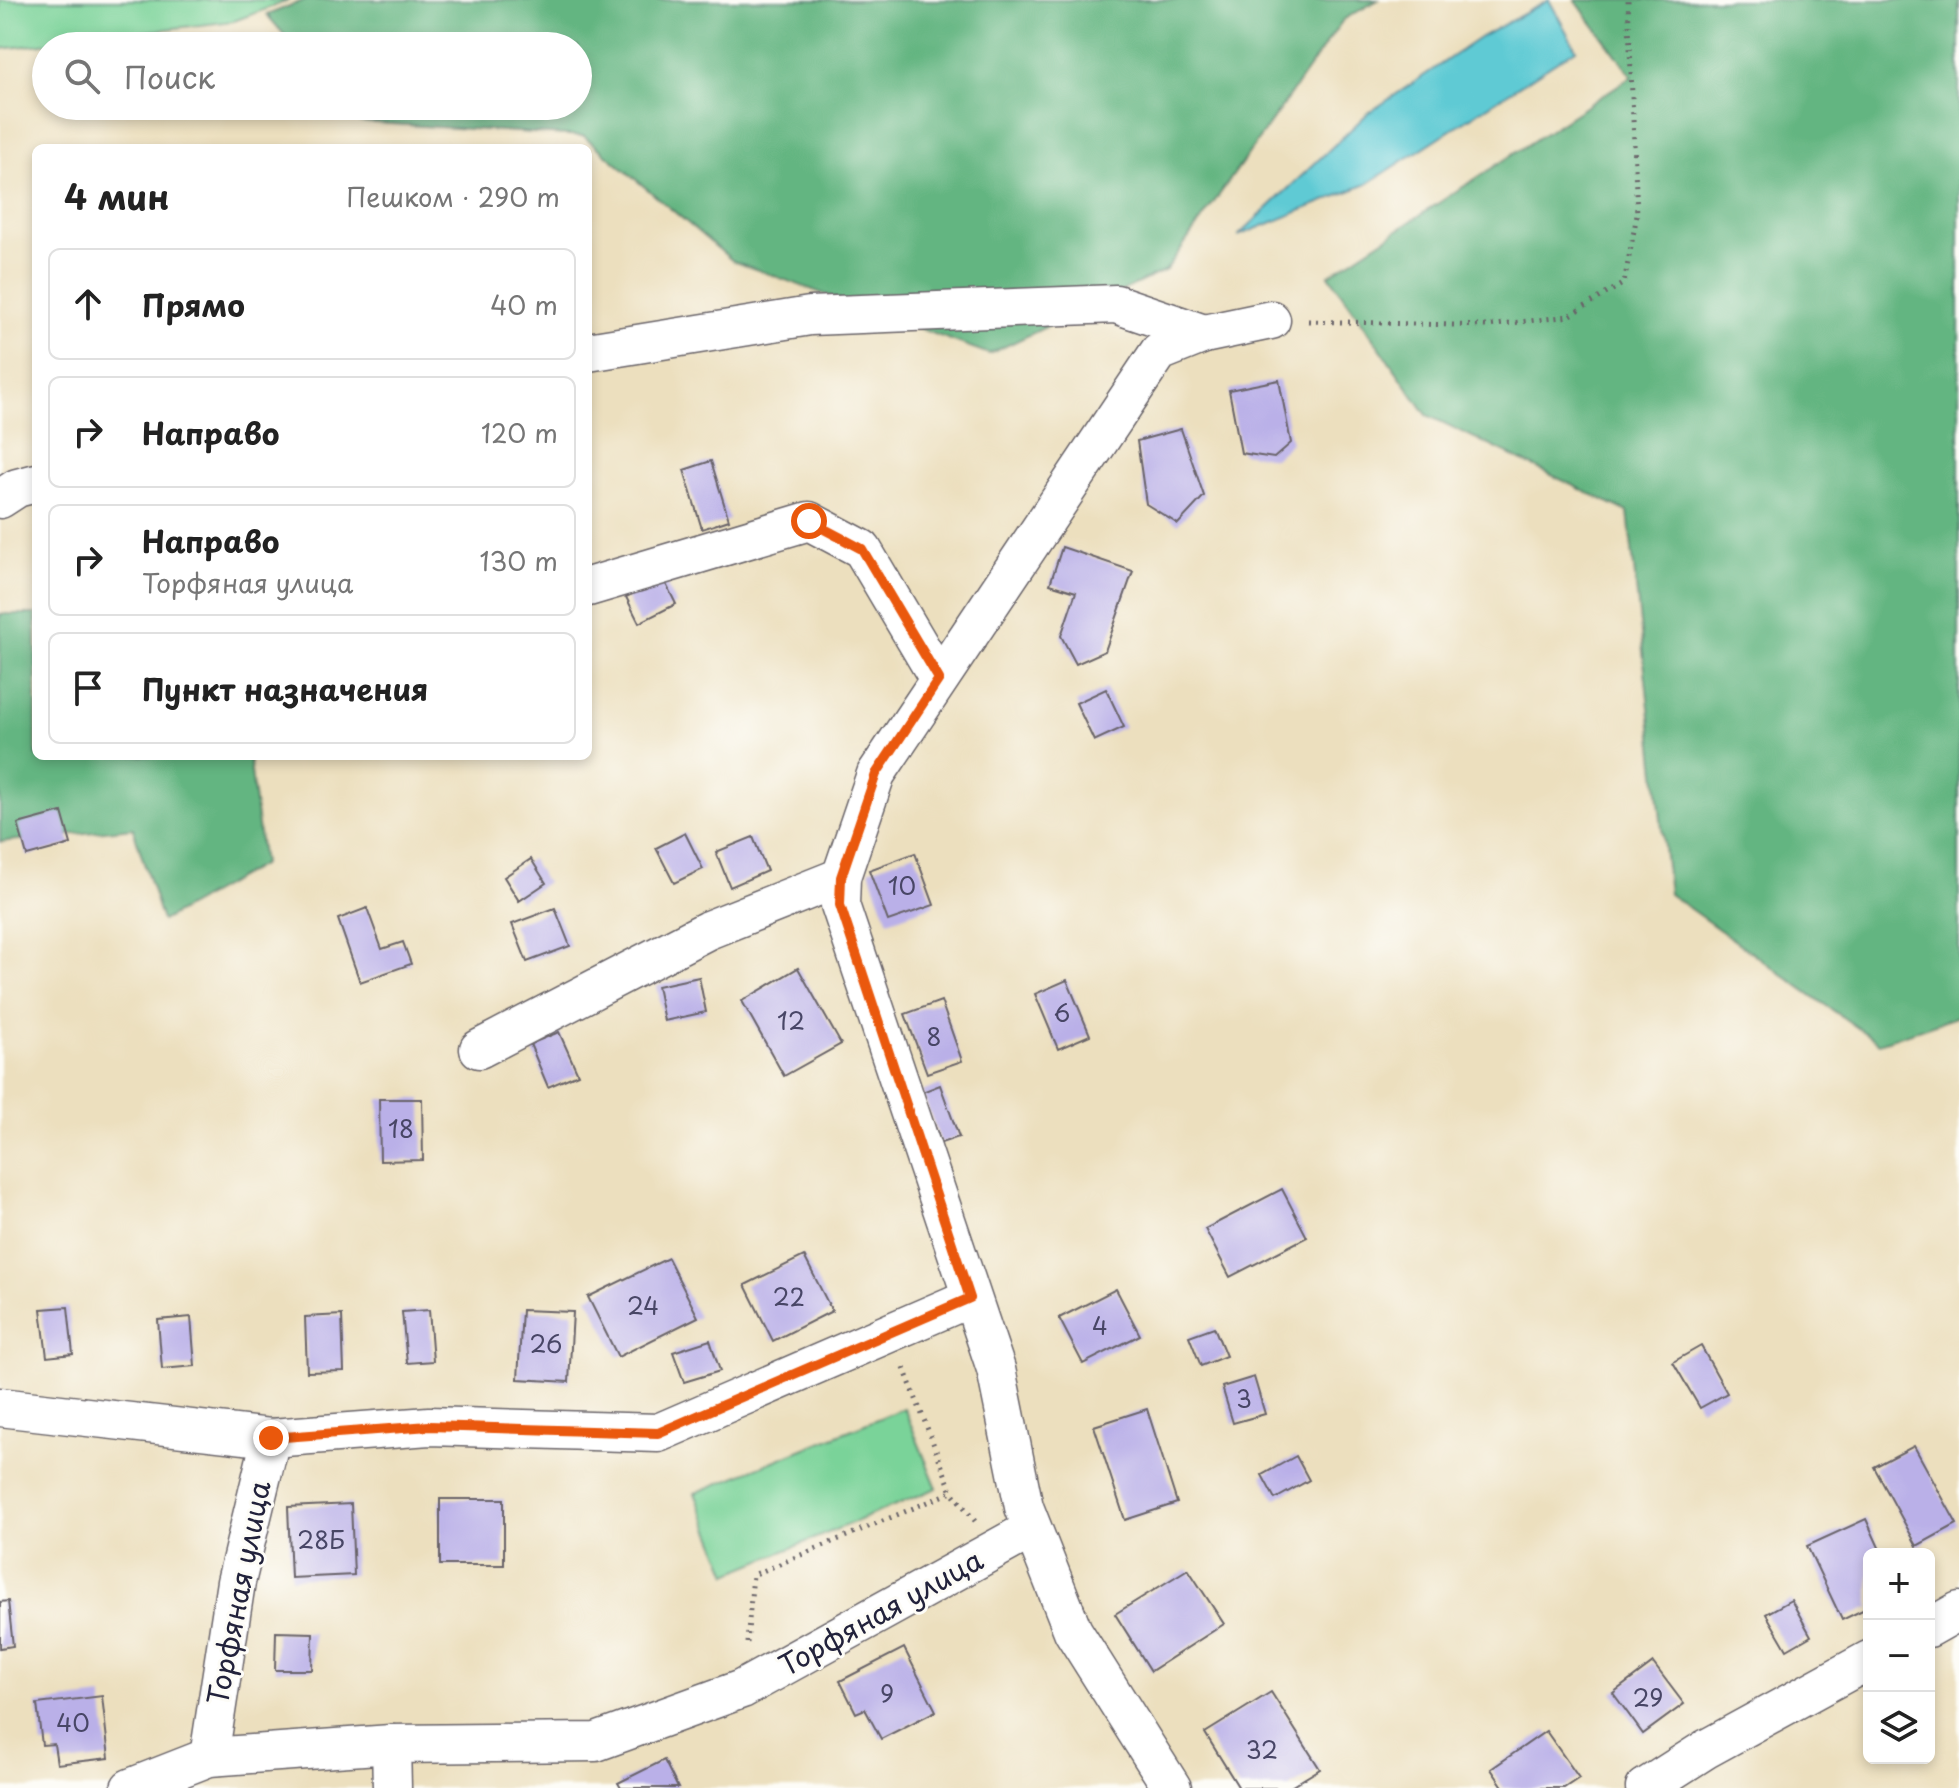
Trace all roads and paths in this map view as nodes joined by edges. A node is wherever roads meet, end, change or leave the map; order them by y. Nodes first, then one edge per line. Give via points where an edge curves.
1 (1628, 0) edge
2 (1271, 320) joint
3 (1204, 334) junction
4 (592, 351) edge
5 (32, 484) edge
6 (0, 499) edge
7 (592, 586) edge
8 (939, 679) junction
9 (841, 877) junction
10 (479, 1049) dead end
11 (970, 1298) junction
12 (891, 1333) junction
13 (0, 1407) edge
14 (271, 1438) junction
15 (952, 1492) junction
16 (979, 1525) dead end
17 (1032, 1529) junction
18 (1959, 1611) edge
19 (1935, 1625) edge
20 (1863, 1663) edge
21 (742, 1689) junction
22 (391, 1744) junction
23 (209, 1757) junction
24 (130, 1788) edge
25 (392, 1788) edge
26 (1172, 1788) edge
27 (1645, 1788) edge

1 - 2 path via 1637,215 1624,283 1569,316 1488,326
2 - 3 street
3 - 4 street via 1116,304 810,316
3 - 8 street via 1159,352
5 - 6 street
7 - 8 street via 809,521 862,549
8 - 9 street via 876,774
9 - 10 street via 708,930
9 - 11 street via 840,905
11 - 12 street
11 - 17 street via 996,1369
12 - 14 street via 658,1433 429,1426
12 - 15 path
13 - 14 street
14 - 23 street, Торфяная улица via 236,1582
15 - 16 path
15 - 21 path via 753,1575
17 - 21 street, Торфяная улица
17 - 26 street via 1073,1631
18 - 19 street
20 - 27 street
21 - 22 street, Торфяная улица via 596,1742
22 - 23 street, Торфяная улица
22 - 25 street
23 - 24 street, Торфяная улица

